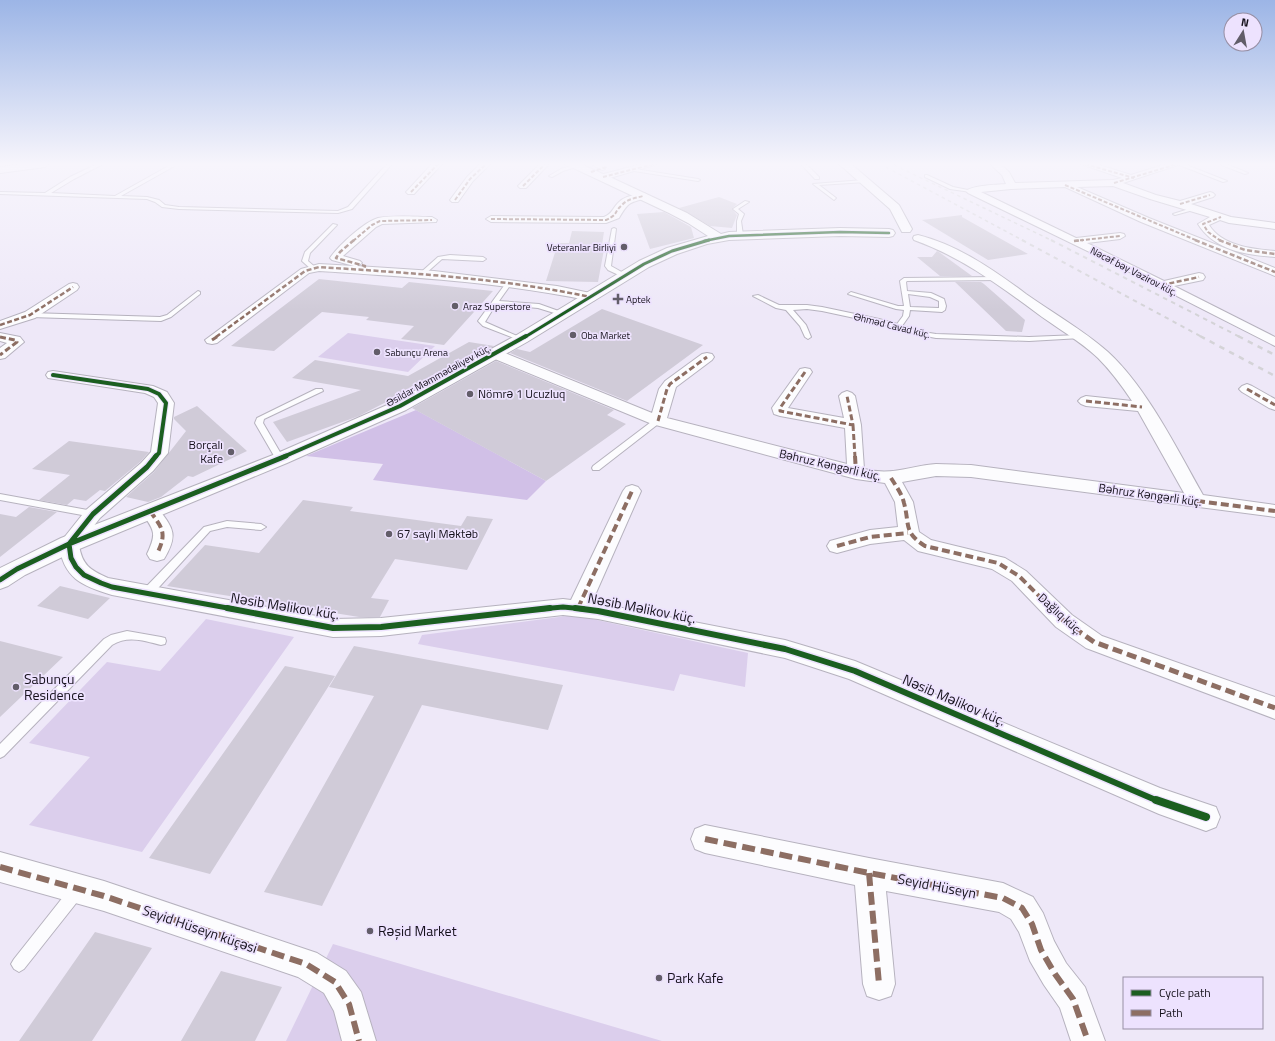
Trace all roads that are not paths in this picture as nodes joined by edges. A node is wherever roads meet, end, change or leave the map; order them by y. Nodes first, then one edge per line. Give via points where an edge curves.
1 (616, 213) edge
2 (677, 213) edge
3 (740, 213) edge
4 (898, 213) edge
5 (1015, 213) edge
6 (1128, 213) edge
7 (1180, 213) edge
8 (1208, 213) edge
9 (1176, 214) dead end
10 (1221, 217) junction
11 (492, 219) dead end
12 (432, 220) dead end
13 (335, 225) dead end
14 (1275, 226) edge
15 (614, 229) dead end
16 (906, 229) junction
17 (889, 233) junction
18 (740, 235) junction
19 (1120, 236) dead end
20 (717, 238) junction
21 (918, 238) junction
22 (1074, 241) junction
23 (1275, 254) edge
24 (483, 259) dead end
25 (313, 268) junction
26 (364, 269) junction
27 (1275, 272) edge
28 (422, 274) junction
29 (625, 276) junction
30 (1199, 277) dead end
31 (996, 279) junction
32 (508, 284) junction
33 (1162, 285) junction
34 (73, 287) dead end
35 (905, 292) junction
36 (198, 293) dead end
37 (851, 294) dead end
38 (756, 296) dead end
39 (591, 297) junction
40 (495, 302) junction
41 (788, 308) junction
42 (907, 308) junction
43 (564, 314) junction
44 (30, 316) junction
45 (0, 325) edge
46 (899, 326) junction
47 (808, 337) dead end
48 (1079, 337) junction
49 (0, 338) edge
50 (521, 339) junction
51 (212, 340) dead end
52 (1275, 342) edge
53 (495, 354) junction
54 (0, 355) edge
55 (707, 358) dead end
56 (805, 372) dead end
57 (52, 375) dead end
58 (1247, 389) dead end
59 (319, 391) dead end
60 (847, 396) dead end
61 (1086, 401) dead end
62 (1275, 405) edge
63 (1142, 406) junction
64 (658, 421) junction
65 (853, 425) junction
66 (280, 459) junction
67 (596, 468) dead end
68 (856, 473) junction
69 (890, 478) junction
70 (632, 490) dead end
71 (0, 497) edge
72 (1197, 501) junction
73 (150, 512) junction
74 (1275, 512) edge
75 (93, 514) junction
76 (261, 526) dead end
77 (908, 533) junction
78 (68, 544) junction
79 (837, 546) dead end
80 (157, 554) dead end
81 (0, 580) edge
82 (146, 594) junction
83 (578, 608) junction
84 (161, 641) dead end
85 (1275, 708) edge
86 (0, 752) edge
87 (1206, 817) dead end
88 (705, 839) dead end
89 (0, 867) edge
90 (869, 873) junction
91 (78, 889) junction
92 (19, 964) dead end
93 (879, 984) dead end
94 (358, 1041) edge
95 (1088, 1041) edge

1 - 11 street via 606,220
2 - 20 street
3 - 18 lane via 742,214 738,221
4 - 16 street
5 - 22 street, Nəcəf bəy Vəzirov küç.
6 - 27 street
7 - 9 lane
8 - 10 street
10 - 14 street via 1242,223
10 - 23 street via 1204,224 1211,236 1254,252
12 - 26 street via 389,220 372,225 336,258 361,264 365,266
13 - 25 lane via 308,253 305,261
15 - 29 lane via 608,266
16 - 17 street via 894,229
16 - 21 street via 918,234
17 - 18 street, Əsildar Məmmədəliyev küç.
17 - 21 street via 892,237 900,239
18 - 20 street, Əsildar Məmmədəliyev küç.
19 - 22 street
20 - 29 street, Əsildar Məmmədəliyev küç. via 672,251
21 - 31 street via 963,256
22 - 33 street, Nəcəf bəy Vəzirov küç.
24 - 28 lane via 450,256 440,258
25 - 26 street
25 - 51 street via 305,271
26 - 28 street
28 - 32 street
29 - 39 street, Əsildar Məmmədəliyev küç.
30 - 33 street
31 - 35 lane via 906,279 903,281
31 - 48 street
32 - 39 street
32 - 40 lane
33 - 52 street, Nəcəf bəy Vəzirov küç.
34 - 44 street
35 - 42 lane
35 - 42 lane via 936,297 942,300 943,306 942,310 938,311
36 - 44 lane via 162,319
37 - 42 lane
38 - 41 lane, Əhməd Cavad küç. via 778,307
39 - 43 street, Əsildar Məmmədəliyev küç.
40 - 43 lane via 539,306
40 - 50 lane via 482,323
41 - 46 lane, Əhməd Cavad küç. via 822,309
41 - 47 lane via 803,325
42 - 46 lane via 905,321
43 - 50 street, Əsildar Məmmədəliyev küç.
44 - 45 street
46 - 48 lane, Əhməd Cavad küç. via 922,334 973,338
48 - 63 street via 1112,364
49 - 54 street via 17,342
50 - 53 street, Əsildar Məmmədəliyev küç.
53 - 64 street, Bəhruz Kəngərli küç.
53 - 66 street, Əsildar Məmmədəliyev küç. via 394,409
55 - 64 street via 670,384
56 - 65 street via 788,394 780,412
57 - 75 street via 148,389 158,392 166,403 159,453 147,467
58 - 62 street
59 - 66 lane via 261,418 260,423
60 - 65 street
61 - 63 street
63 - 72 street
64 - 67 lane
64 - 68 street, Bəhruz Kəngərli küç.
65 - 68 street
66 - 73 street, Əsildar Məmmədəliyev küç.
68 - 69 street, Bəhruz Kəngərli küç.
69 - 72 street, Bəhruz Kəngərli küç. via 936,470 970,471
69 - 77 street via 902,496 906,508
70 - 83 street
71 - 75 lane
72 - 74 street, Bəhruz Kəngərli küç.
73 - 78 street, Əsildar Məmmədəliyev küç.
73 - 80 street via 163,529 164,539
75 - 78 street
76 - 82 lane via 216,524 207,530
77 - 79 street via 870,537
77 - 85 street, Dağlıq küç. via 925,546 998,563 1009,569 1064,621 1094,642
78 - 81 street, Əsildar Məmmədəliyev küç. via 18,568
78 - 82 street, Nəsib Məlikov küç. via 77,570 97,583
82 - 83 street, Nəsib Məlikov küç. via 333,628 381,628 563,607
83 - 87 street, Nəsib Məlikov küç. via 785,649 855,671 1159,801
84 - 86 lane via 125,634 108,642
88 - 90 street, Seyid Hüseyn
89 - 91 street, Seyid Hüseyn küçəsi
90 - 93 street
90 - 95 street, Seyid Hüseyn via 1003,898 1022,908 1032,924 1041,950 1073,999
91 - 92 lane
91 - 94 street, Seyid Hüseyn küçəsi via 306,964 335,982 349,1004

